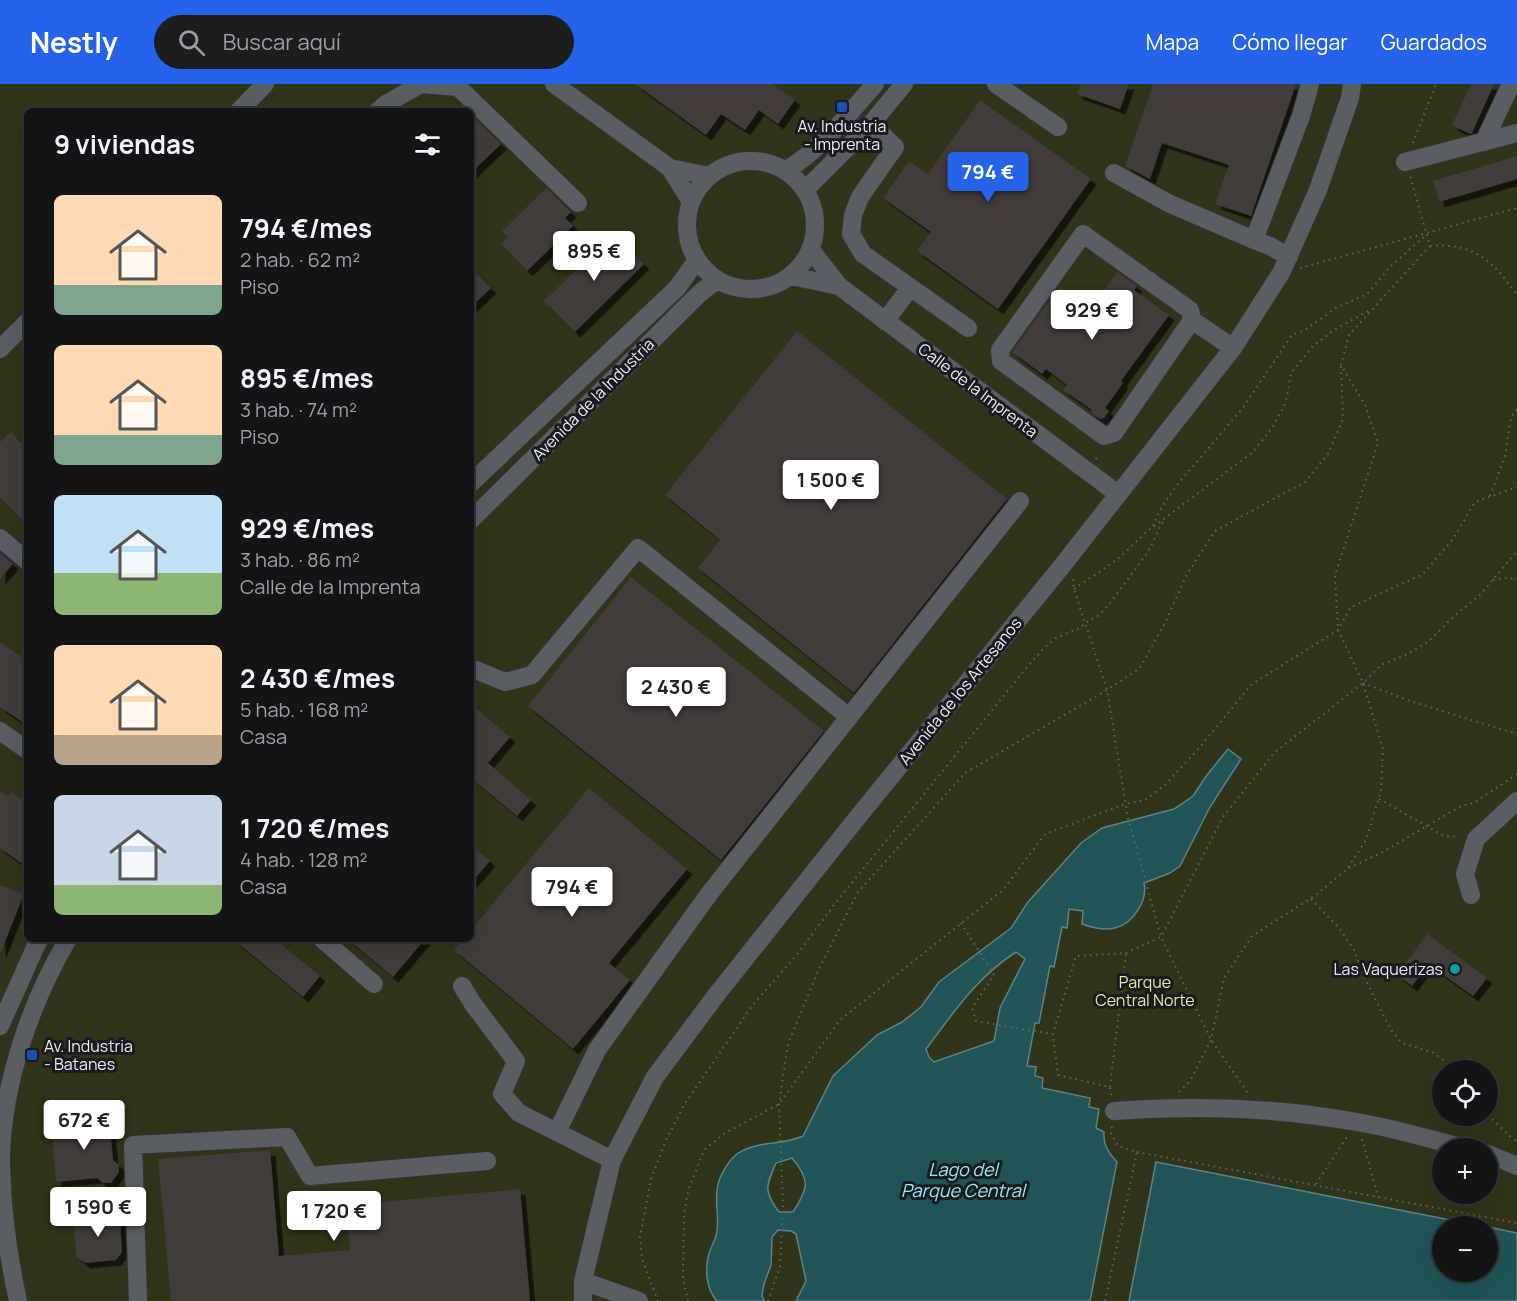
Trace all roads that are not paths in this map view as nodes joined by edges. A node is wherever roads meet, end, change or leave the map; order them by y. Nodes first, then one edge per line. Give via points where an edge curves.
1 (265, 84) edge
2 (554, 84) edge
3 (875, 84) edge
4 (904, 84) edge
5 (996, 84) edge
6 (1310, 84) edge
7 (1352, 84) edge
8 (1511, 84) edge
9 (242, 108) edge
10 (381, 108) edge
11 (871, 124) junction
12 (1058, 127) dead end
13 (1517, 133) edge
14 (1484, 142) junction
15 (1405, 162) road end
16 (670, 168) junction
17 (785, 171) junction
18 (1114, 173) dead end
19 (710, 176) junction
20 (805, 190) junction
21 (691, 202) junction
22 (578, 203) dead end
23 (1254, 240) junction
24 (811, 250) junction
25 (697, 260) junction
26 (1285, 265) junction
27 (790, 276) junction
28 (717, 280) junction
29 (838, 286) junction
30 (910, 288) junction
31 (1192, 320) junction
32 (885, 321) junction
33 (24, 325) edge
34 (968, 328) dead end
35 (1233, 348) junction
36 (0, 349) edge
37 (474, 480) edge
38 (1118, 494) junction
39 (1020, 501) dead end
40 (474, 517) edge
41 (0, 538) edge
42 (24, 558) edge
43 (474, 669) edge
44 (849, 717) junction
45 (0, 731) edge
46 (24, 748) edge
47 (1517, 801) edge
48 (1471, 895) dead end
49 (38, 942) edge
50 (66, 942) edge
51 (325, 942) edge
52 (374, 984) dead end
53 (462, 986) dead end
54 (0, 1025) edge
55 (1114, 1111) road end
56 (557, 1132) junction
57 (1432, 1140) edge
58 (1498, 1158) edge
59 (612, 1160) junction
60 (487, 1161) dead end
61 (1517, 1166) edge
62 (583, 1281) junction
63 (18, 1301) edge
64 (138, 1301) edge
65 (583, 1301) edge
66 (639, 1301) edge

1 - 9 street
2 - 16 street
3 - 17 street via 850,113
4 - 11 street
5 - 12 street
6 - 23 street
7 - 26 street, Avenida de los Artesanos via 1318,190
8 - 14 street
10 - 22 street via 421,84 458,87
11 - 20 street
11 - 30 street via 895,147 860,197 851,234 863,254
13 - 14 street
14 - 15 street
16 - 19 street
16 - 21 street
17 - 19 street via 766,163 746,161
17 - 20 street
18 - 23 street via 1168,203
19 - 21 street
20 - 24 street via 813,209 815,230
21 - 25 street via 687,221 689,241
23 - 26 street via 1270,246
24 - 27 street
24 - 29 street, Calle de la Imprenta
25 - 28 street
25 - 37 street, Avenida de la Industria via 677,288
26 - 35 street, Avenida de los Artesanos
27 - 28 street via 773,286 754,290 735,288
27 - 29 street, Calle de la Imprenta
28 - 40 street, Avenida de la Industria
29 - 32 street, Calle de la Imprenta
30 - 32 street
30 - 34 street
31 - 31 street via 1114,433 1104,436 1001,361 1000,351 1083,234 1190,310
31 - 35 street
32 - 38 street, Calle de la Imprenta
33 - 36 street
35 - 38 street, Avenida de los Artesanos
38 - 59 street, Avenida de los Artesanos via 717,993 654,1077
39 - 44 street
41 - 42 street
43 - 44 street via 505,681 532,675 638,548
44 - 56 street via 709,894 597,1050
45 - 46 street
47 - 48 street via 1476,840 1465,874
49 - 54 street
50 - 63 street via 34,1006 5,1112 3,1197
51 - 52 street
53 - 56 street via 516,1061 502,1094 519,1113
55 - 57 street via 1162,1107 1259,1110 1357,1122
56 - 59 street
58 - 61 street
59 - 62 street, Avenida de los Artesanos
60 - 64 street via 310,1176 286,1137 133,1145
62 - 65 street, Avenida de los Artesanos
62 - 66 street

